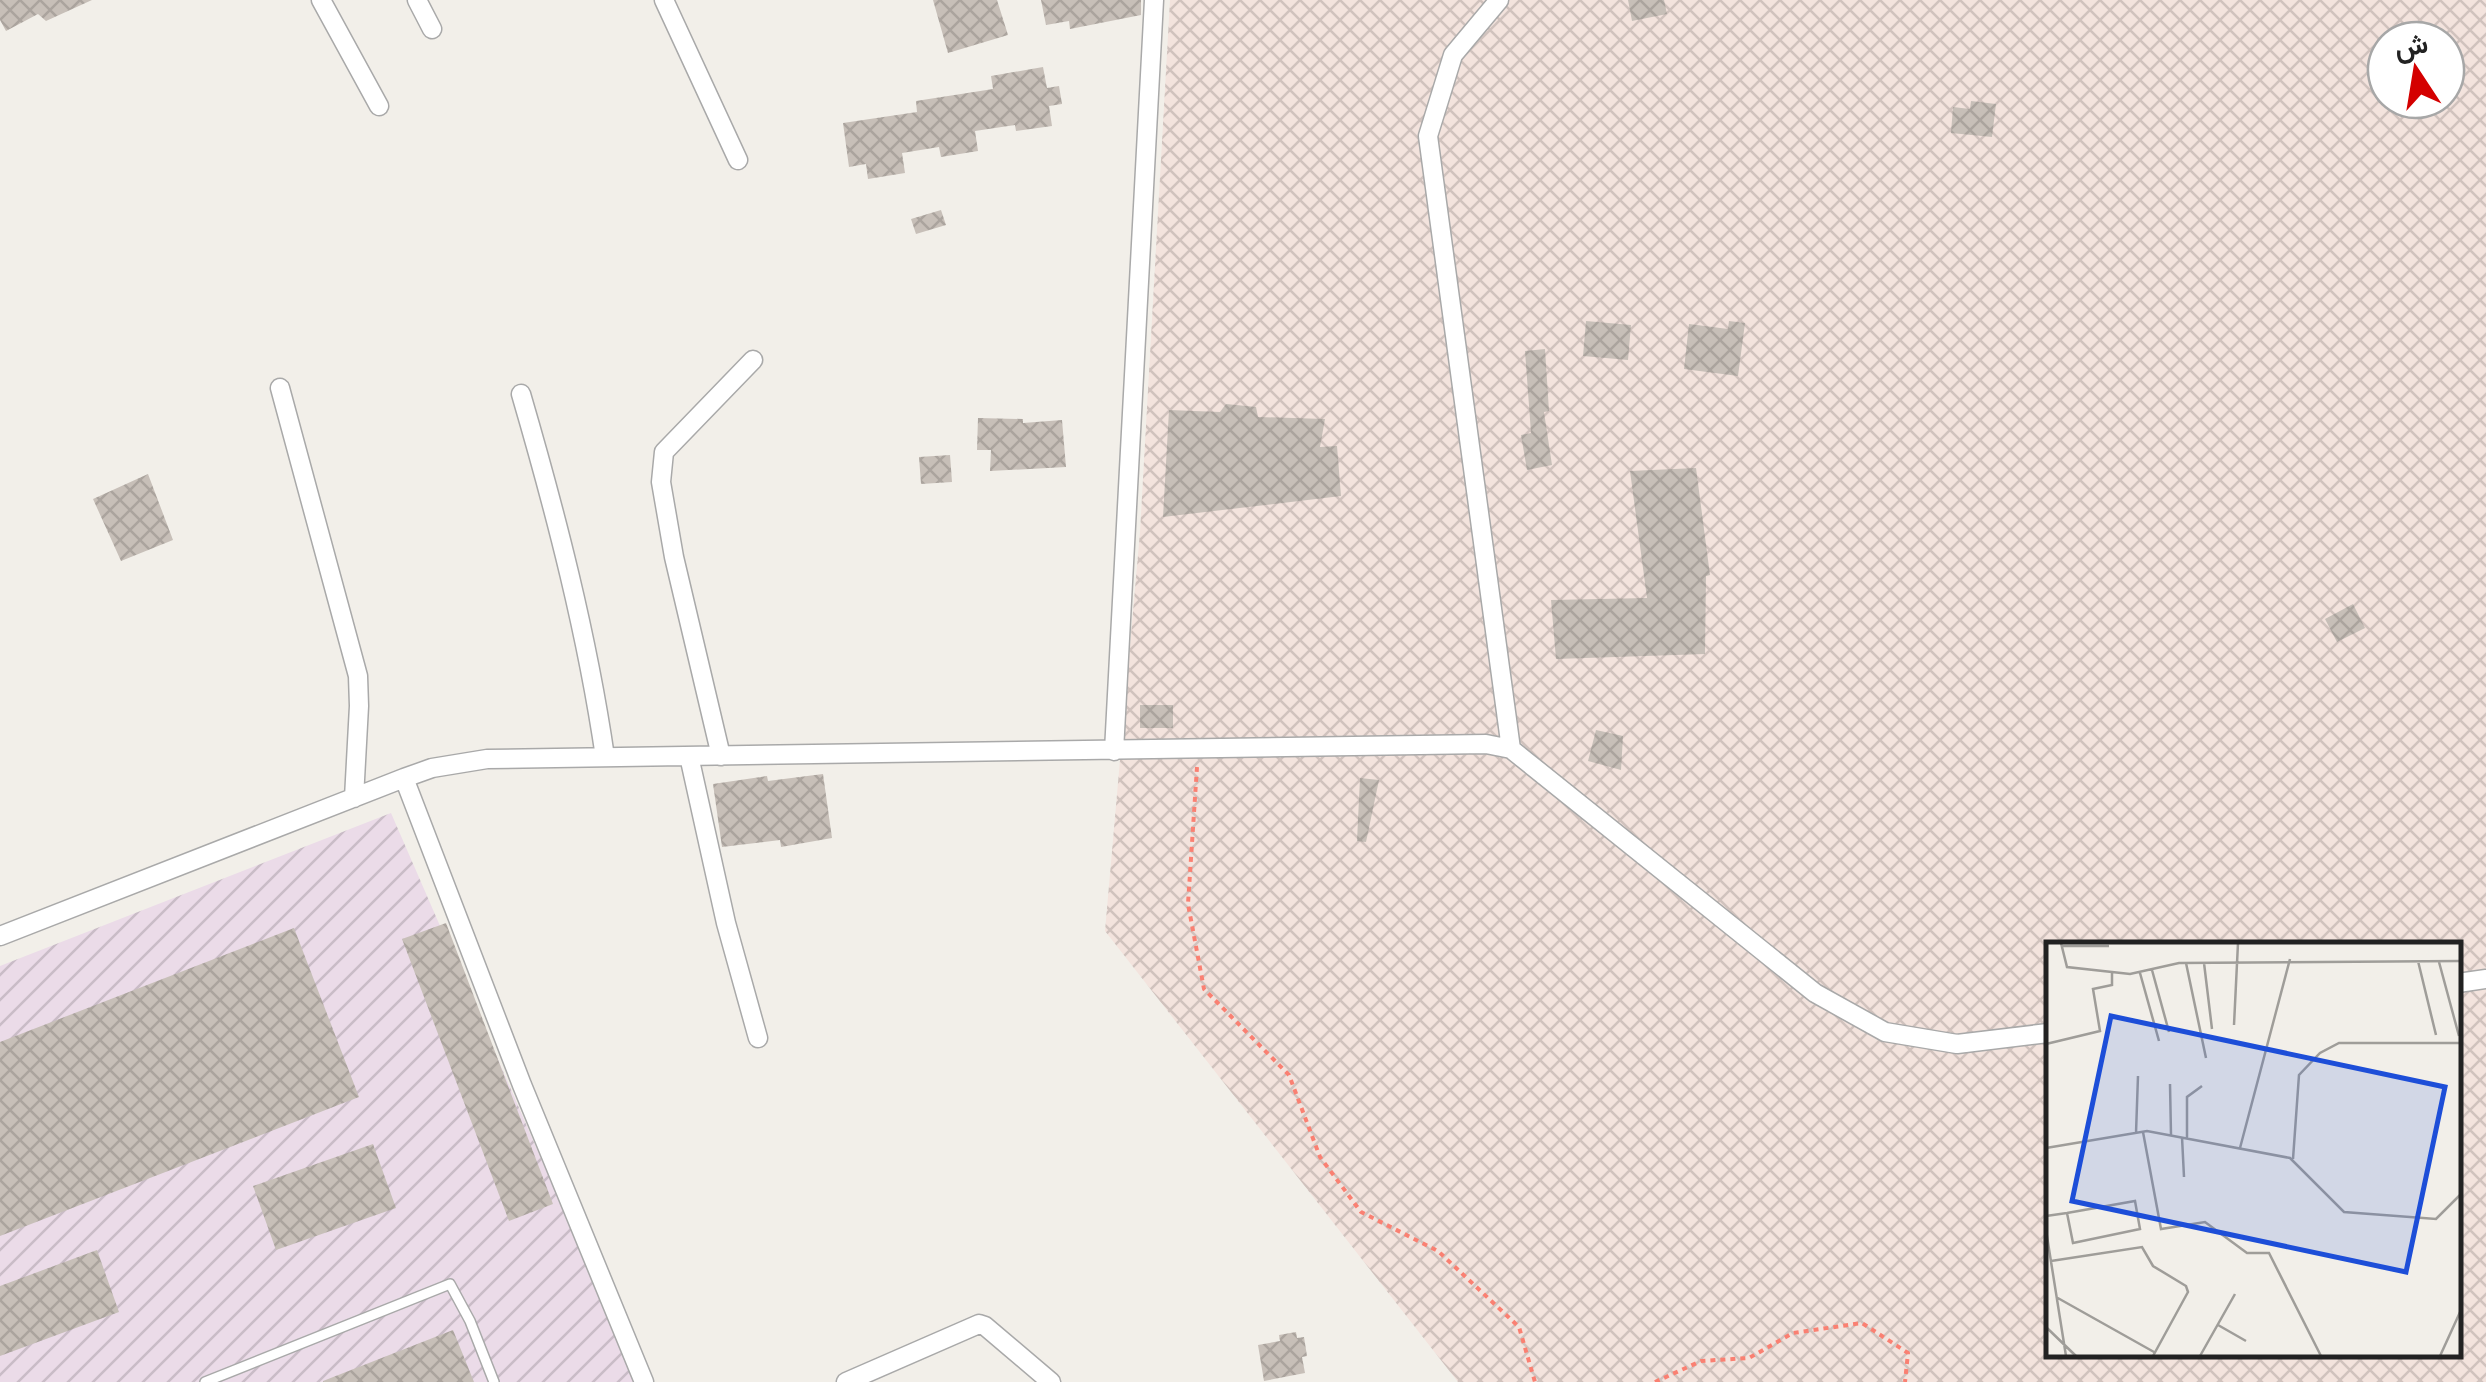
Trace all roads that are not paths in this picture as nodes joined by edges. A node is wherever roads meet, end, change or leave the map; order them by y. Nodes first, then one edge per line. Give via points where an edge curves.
1 (321, 0) edge
2 (418, 0) edge
3 (664, 0) edge
4 (1154, 0) edge
5 (1499, 0) edge
6 (432, 29) dead end
7 (378, 106) dead end
8 (738, 160) dead end
9 (752, 360) dead end
10 (280, 388) dead end
11 (521, 394) dead end
12 (1511, 749) junction
13 (1114, 751) junction
14 (689, 756) junction
15 (721, 756) junction
16 (605, 758) junction
17 (404, 778) junction
18 (354, 798) junction
19 (0, 936) edge
20 (2486, 979) edge
21 (2461, 983) edge
22 (2046, 1033) edge
23 (758, 1038) dead end
24 (205, 1382) edge
25 (494, 1382) edge
26 (644, 1382) edge
27 (846, 1382) edge
28 (1051, 1382) edge

1 - 7 street
2 - 6 street
3 - 8 street
4 - 13 street
5 - 12 street via 1452,55 1428,136
9 - 15 street via 664,452 660,468
10 - 18 street via 358,676
11 - 16 street via 560,531
12 - 13 street via 1486,744
12 - 22 street via 1814,993 1885,1032 1957,1044
13 - 15 street
14 - 15 street
14 - 16 street
14 - 23 street
16 - 17 street via 487,759
17 - 18 street
17 - 26 street
18 - 19 street
20 - 21 street
24 - 25 lane via 450,1284
27 - 28 street via 979,1324

